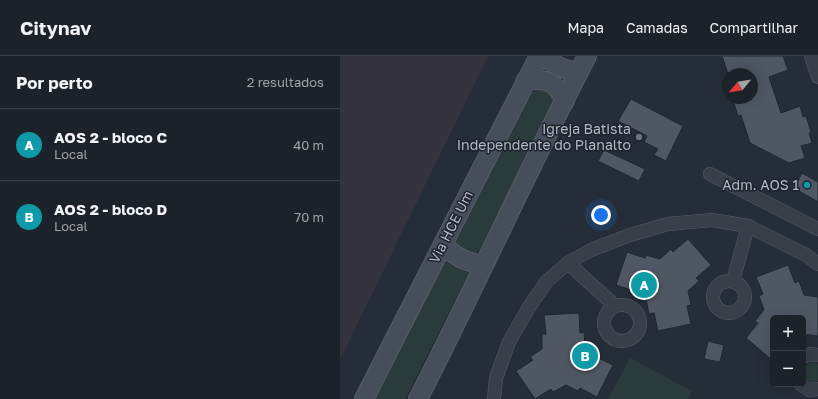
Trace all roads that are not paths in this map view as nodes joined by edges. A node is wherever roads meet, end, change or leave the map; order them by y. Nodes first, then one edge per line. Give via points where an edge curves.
1 (539, 56) edge
2 (543, 56) edge
3 (811, 56) edge
4 (583, 64) edge
5 (818, 77) edge
6 (526, 80) junction
7 (565, 101) junction
8 (710, 174) dead end
9 (748, 226) junction
10 (818, 229) edge
11 (443, 244) junction
12 (568, 263) junction
13 (485, 264) junction
14 (818, 264) edge
15 (733, 281) dead end
16 (615, 306) dead end
17 (818, 355) edge
18 (806, 356) edge
19 (804, 387) edge
20 (818, 389) edge
21 (364, 399) edge
22 (418, 399) edge
23 (494, 399) edge

1 - 6 main road, Via HCE Um
2 - 4 main road via 561,69
3 - 5 street
4 - 7 main road
6 - 7 main road via 540,79 550,82 559,89
6 - 11 main road, Via HCE Um
7 - 13 main road
8 - 10 street
9 - 12 street via 712,220 668,224 591,250
9 - 14 street via 806,254
9 - 15 street
11 - 13 main road via 448,250 472,263
11 - 21 main road, Via HCE Um
12 - 16 street
12 - 23 street via 548,281 510,342 496,378
13 - 22 main road
17 - 18 street
19 - 20 street via 809,390

